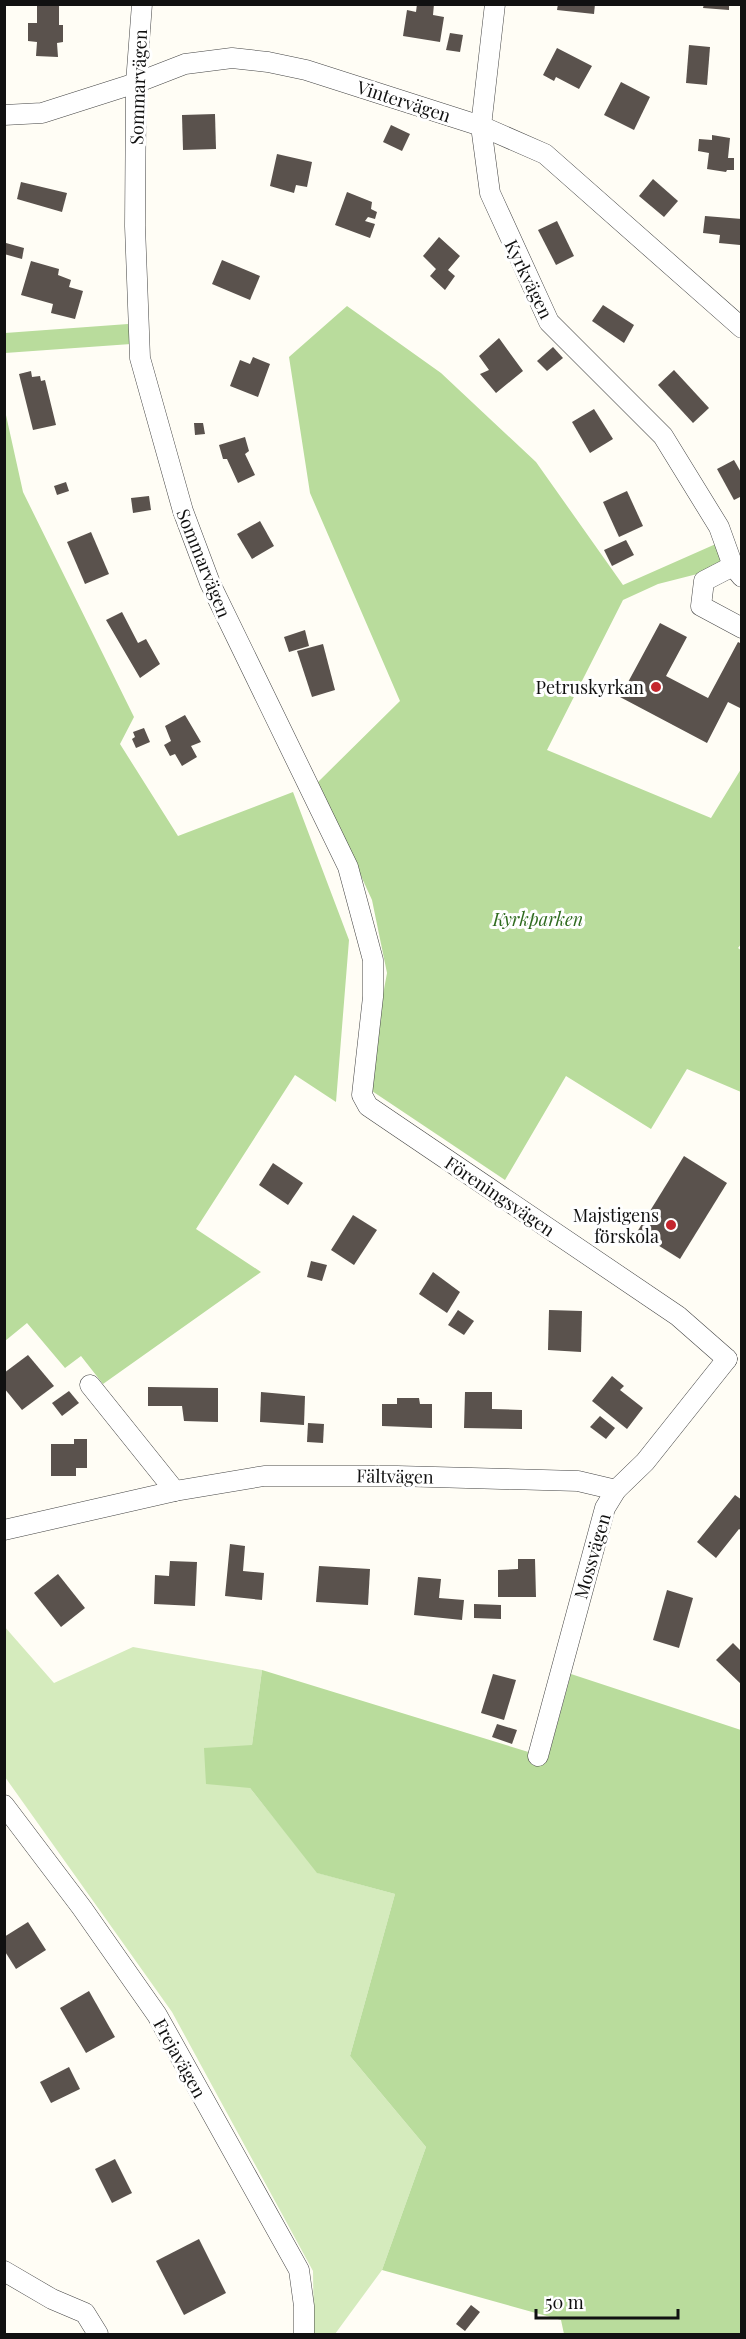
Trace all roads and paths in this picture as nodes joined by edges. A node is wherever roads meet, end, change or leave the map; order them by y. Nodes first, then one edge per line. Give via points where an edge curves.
1 (142, 4) edge
2 (495, 4) edge
3 (136, 83) junction
4 (4, 115) edge
5 (481, 126) junction
6 (741, 328) edge
7 (737, 572) edge
8 (741, 628) edge
9 (362, 1095) joint
10 (734, 1358) edge
11 (90, 1385) dead end
12 (616, 1490) junction
13 (175, 1491) junction
14 (4, 1530) edge
15 (538, 1756) dead end
16 (6, 1810) edge
17 (4, 2271) edge
18 (98, 2334) edge
19 (304, 2334) edge

1 - 3 street, Sommarvägen
2 - 5 street, Kyrkvägen
3 - 4 street, Vintervägen via 42,113
3 - 5 street, Vintervägen via 184,64 232,58 268,62 393,96
3 - 9 street, Sommarvägen via 135,226 140,358 183,511 210,583 348,867 374,960
5 - 6 street, Vintervägen via 545,154
5 - 7 street, Kyrkvägen via 490,193 549,322 663,436 719,527
7 - 8 street, Kyrkvägen via 704,581 700,606
9 - 10 street, Föreningsvägen via 368,1106 393,1124
10 - 12 street, Mossvägen
11 - 13 street
12 - 13 street, Fältvägen via 578,1481 315,1475 264,1476
12 - 15 street, Mossvägen via 605,1508
13 - 14 street, Fältvägen
16 - 19 street, Frejavägen via 82,1908 157,2015 299,2270
17 - 18 street via 85,2313

